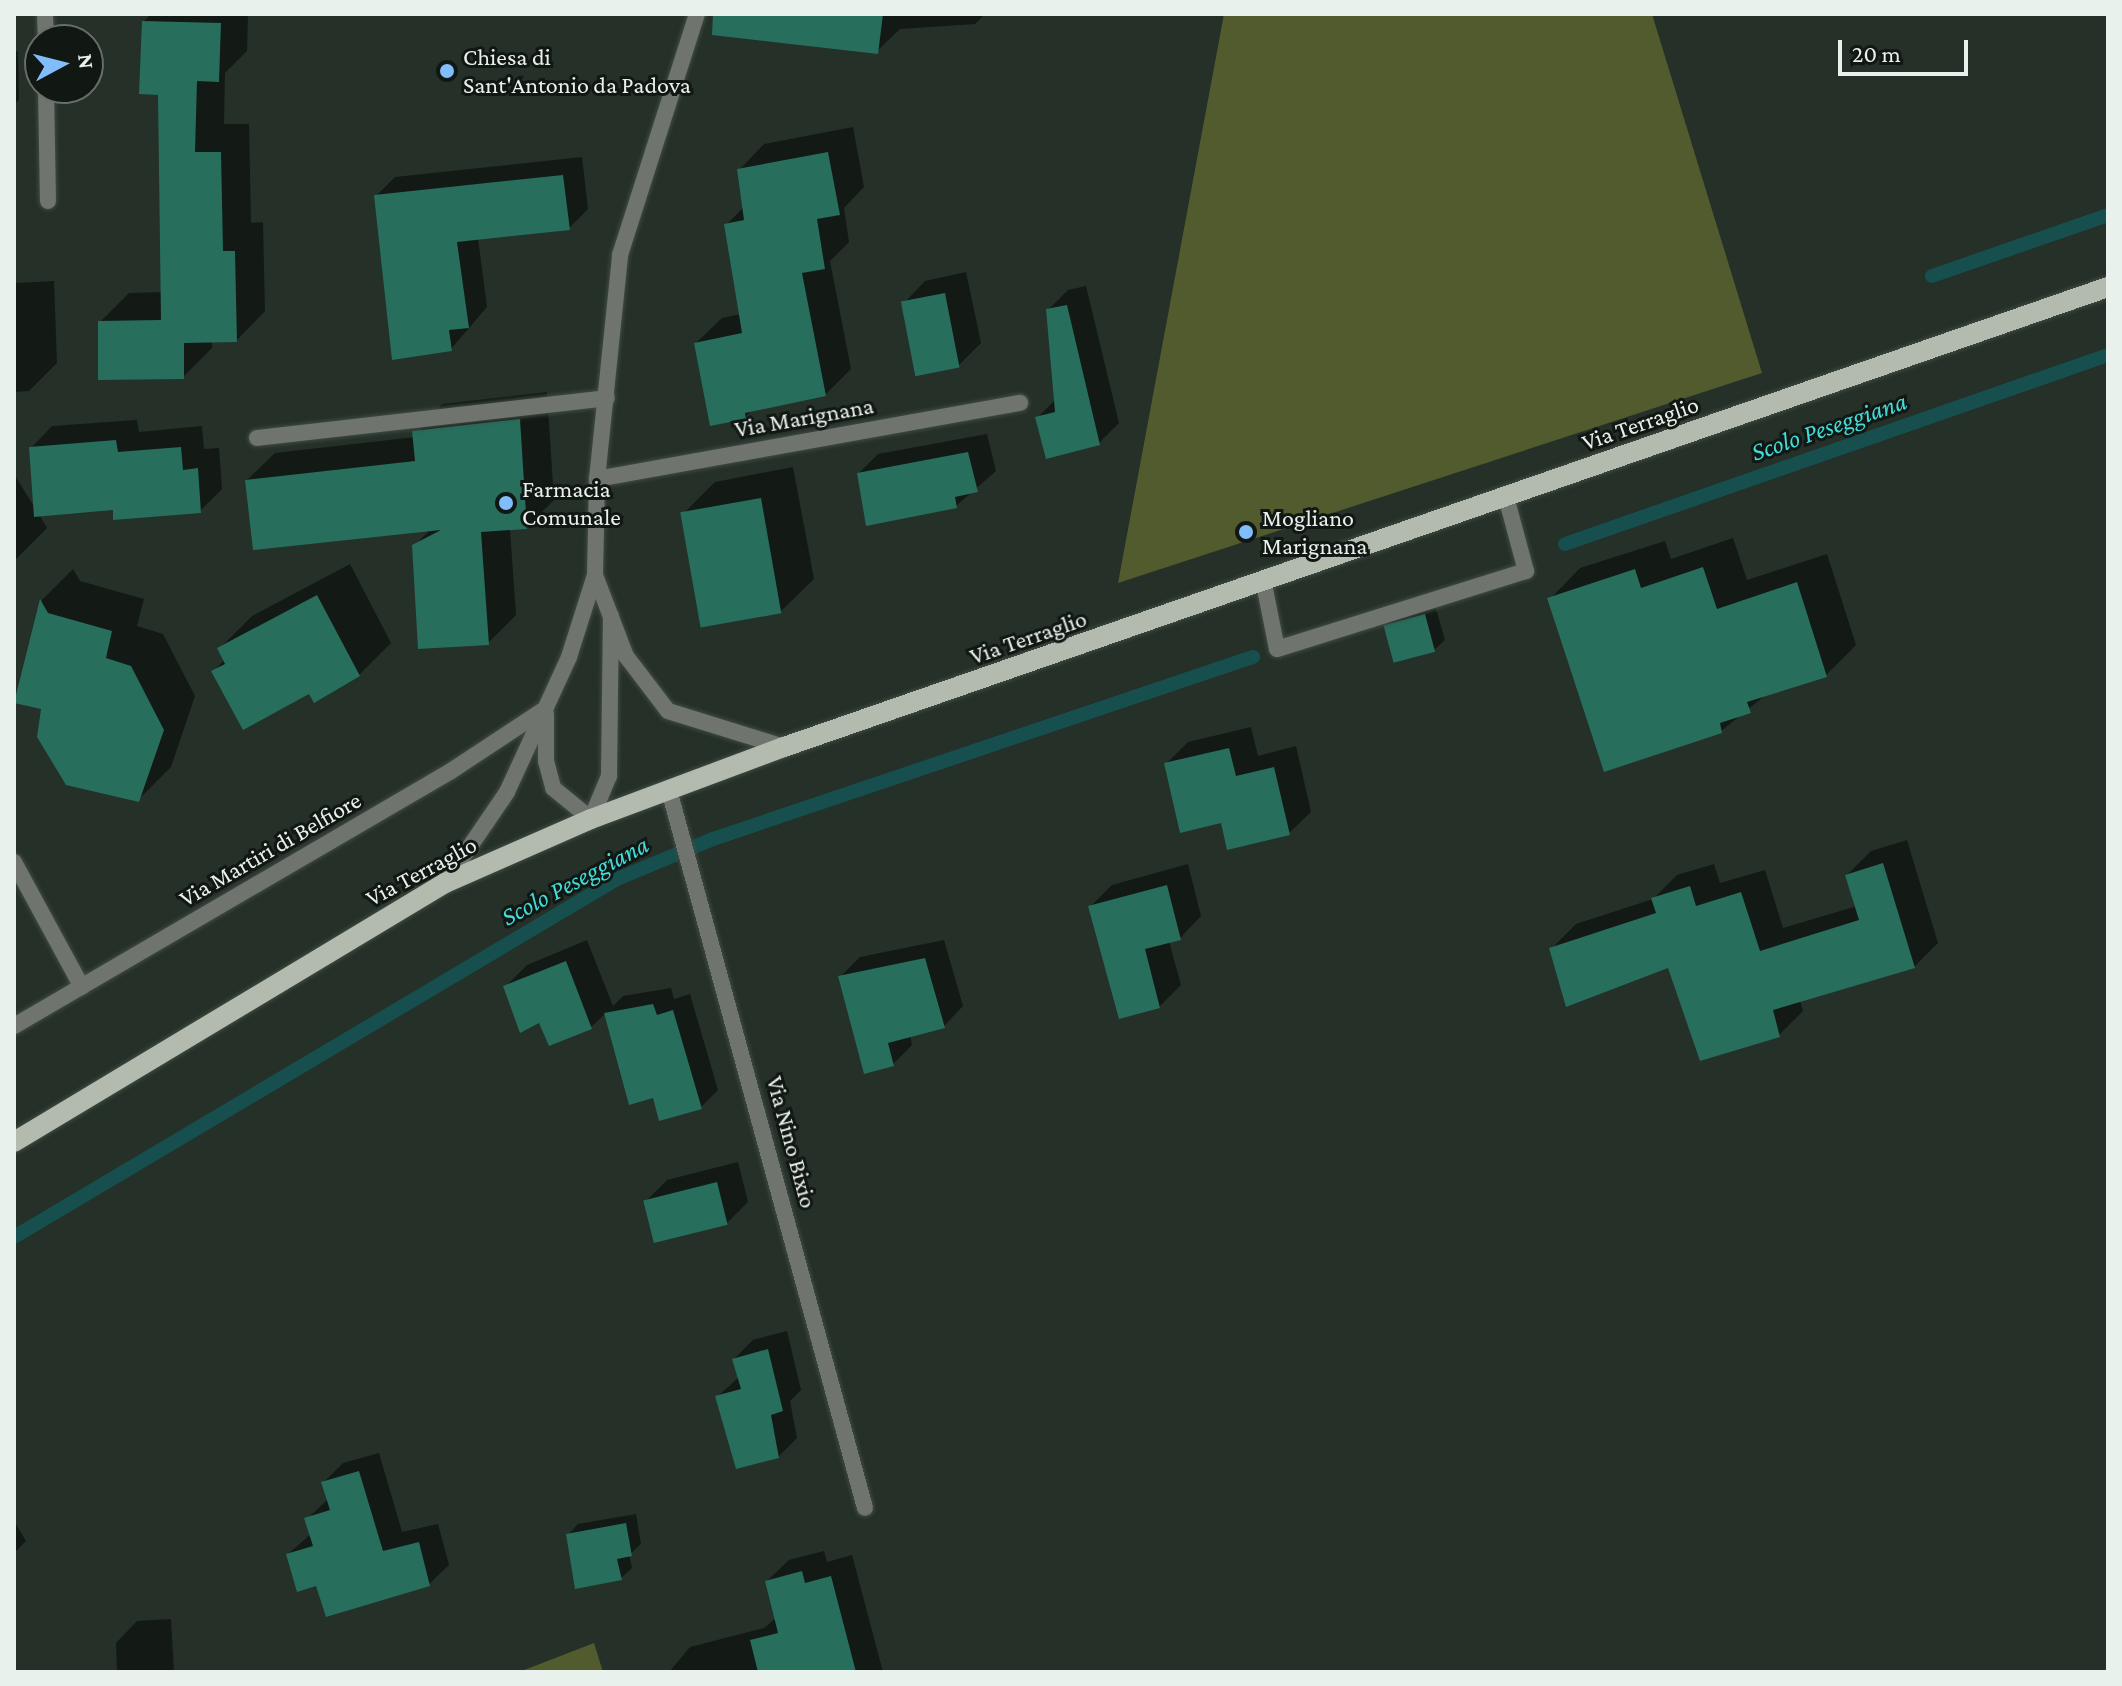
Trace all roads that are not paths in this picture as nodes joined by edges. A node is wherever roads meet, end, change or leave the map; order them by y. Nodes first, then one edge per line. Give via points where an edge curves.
1 (697, 14) edge
2 (46, 104) edge
3 (48, 201) dead end
4 (2108, 287) edge
5 (607, 398) junction
6 (1020, 403) dead end
7 (257, 438) dead end
8 (597, 479) junction
9 (1506, 497) junction
10 (595, 575) junction
11 (1264, 584) junction
12 (611, 616) junction
13 (546, 708) junction
14 (784, 747) junction
15 (669, 790) junction
16 (591, 819) junction
17 (14, 862) edge
18 (445, 883) junction
19 (82, 987) junction
20 (14, 1026) edge
21 (14, 1142) edge
22 (865, 1508) dead end

1 - 5 street via 620,255
2 - 3 street
4 - 9 main road, Via Terraglio
5 - 7 street
5 - 8 street
6 - 8 street, Via Marignana
8 - 10 street
9 - 11 main road, Via Terraglio
9 - 11 street via 1526,571 1277,649
10 - 12 street
10 - 13 street
11 - 14 main road, Via Terraglio
12 - 14 street via 626,656 668,711
12 - 16 street via 609,776
13 - 16 street via 546,761 553,788
13 - 18 street via 507,792
13 - 19 street, Via Martiri di Belfiore via 451,771
14 - 15 main road, Via Terraglio
15 - 16 main road, Via Terraglio
15 - 22 street, Via Nino Bixio
16 - 18 main road, Via Terraglio
17 - 19 street
18 - 21 main road, Via Terraglio
19 - 20 street, Via Martiri di Belfiore

